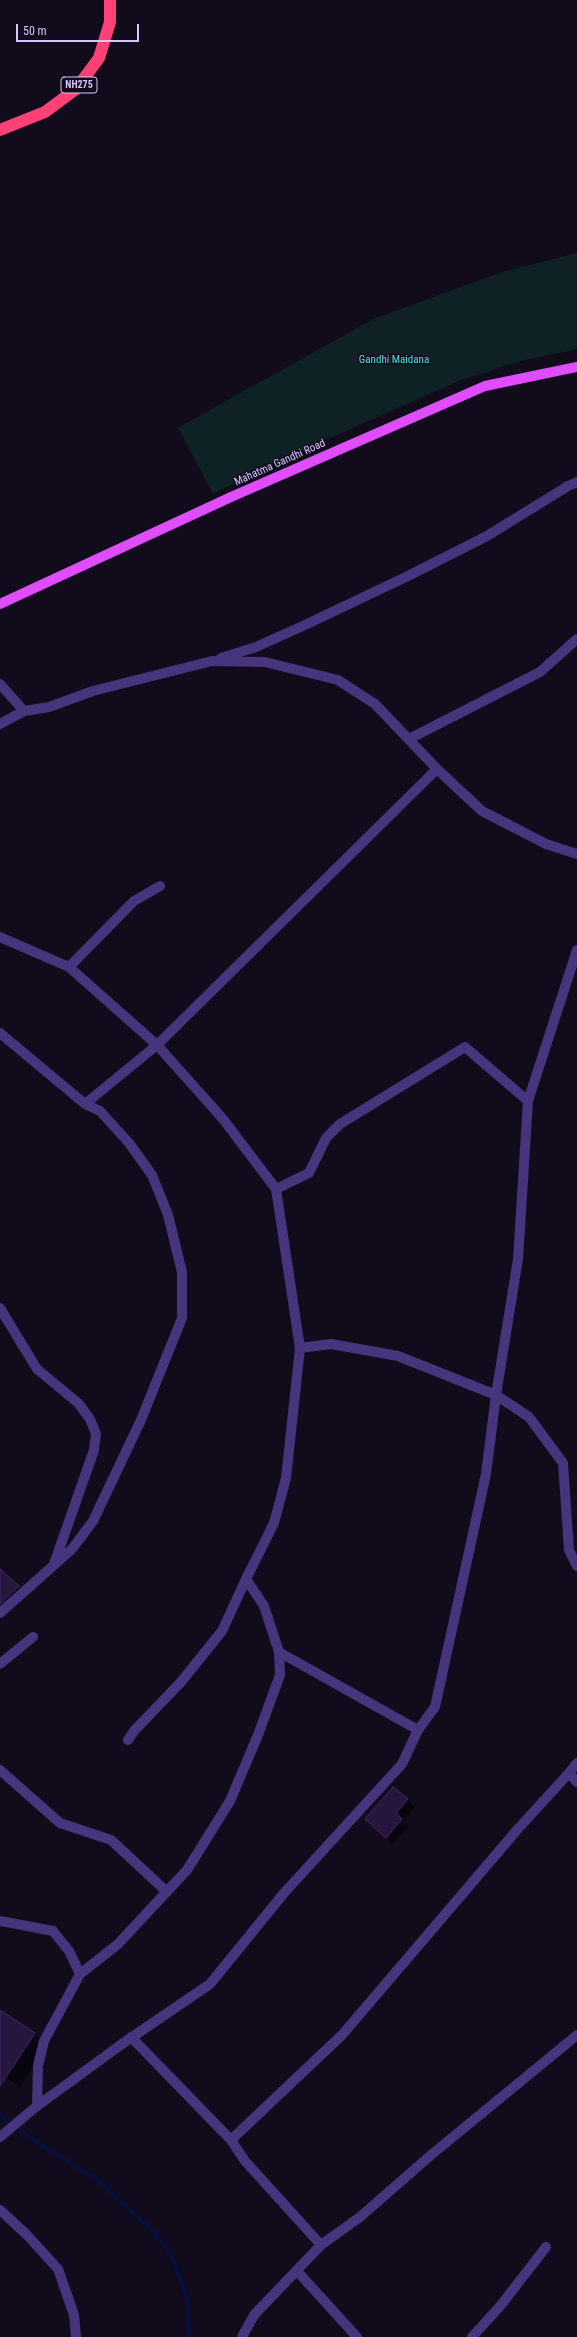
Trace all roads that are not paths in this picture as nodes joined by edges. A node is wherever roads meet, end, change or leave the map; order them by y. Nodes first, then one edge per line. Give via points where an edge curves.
1 (110, 0) edge
2 (0, 130) edge
3 (577, 367) edge
4 (577, 482) edge
5 (0, 604) edge
6 (577, 640) edge
7 (212, 661) junction
8 (0, 684) edge
9 (24, 711) junction
10 (0, 724) edge
11 (409, 739) junction
12 (437, 769) junction
13 (577, 854) edge
14 (160, 886) dead end
15 (0, 937) edge
16 (577, 950) edge
17 (69, 967) junction
18 (0, 1033) edge
19 (157, 1045) junction
20 (528, 1101) junction
21 (85, 1104) junction
22 (276, 1189) junction
23 (0, 1308) edge
24 (300, 1348) junction
25 (496, 1395) junction
26 (54, 1566) junction
27 (577, 1566) edge
28 (246, 1579) junction
29 (0, 1613) edge
30 (33, 1637) dead end
31 (279, 1652) junction
32 (0, 1664) edge
33 (418, 1730) junction
34 (128, 1740) dead end
35 (577, 1763) edge
36 (0, 1770) edge
37 (569, 1773) junction
38 (577, 1782) edge
39 (167, 1892) junction
40 (0, 1921) edge
41 (80, 1974) junction
42 (577, 2035) edge
43 (131, 2037) junction
44 (37, 2106) junction
45 (0, 2137) edge
46 (231, 2140) junction
47 (0, 2210) edge
48 (321, 2245) junction
49 (546, 2247) dead end
50 (297, 2271) junction
51 (76, 2337) edge
52 (242, 2337) edge
53 (357, 2337) edge
54 (472, 2337) edge

1 - 2 highway, NH275 via 110,22 99,58 76,89 45,112
3 - 5 main road, Mahatma Gandhi Road via 485,386 231,497
4 - 7 street via 487,536 408,576 293,631 256,647
6 - 11 street via 540,672
7 - 9 street via 93,691 49,707
7 - 11 street via 265,662 338,680 375,704
8 - 9 street
9 - 10 street
11 - 12 street
12 - 13 street via 482,811 546,844
12 - 19 street
14 - 17 street via 134,901
15 - 17 street
16 - 20 street
17 - 19 street
18 - 21 street
19 - 21 street
19 - 22 street via 223,1119
20 - 22 street via 464,1047 340,1124 326,1138 310,1173
20 - 25 street via 518,1260
21 - 26 street via 100,1111 129,1143 152,1175 168,1215 182,1272 182,1318 141,1420 93,1521 72,1549
22 - 24 street
23 - 26 street via 37,1369 78,1404 90,1419 96,1434 94,1450
24 - 25 street via 331,1344 398,1356
24 - 28 street via 286,1478 274,1523
25 - 27 street via 529,1417 562,1463 569,1550
25 - 33 street via 486,1474 435,1708
26 - 29 street
28 - 31 street via 264,1606
28 - 34 street via 222,1631 182,1682 134,1730
30 - 32 street
31 - 33 street
31 - 39 street via 280,1675 230,1800 187,1870
33 - 43 street via 402,1764 284,1893 210,1984
35 - 37 street
36 - 39 street via 60,1823 111,1840
37 - 38 street
37 - 46 street via 516,1830 342,2036
39 - 41 street via 118,1944
40 - 41 street via 53,1931 69,1951
41 - 44 street via 44,2041 38,2066
42 - 48 street via 436,2150 360,2217
43 - 44 street
43 - 46 street
44 - 45 street
46 - 48 street via 246,2161
47 - 51 street via 27,2234 58,2269 74,2315
48 - 50 street
49 - 54 street via 501,2305
50 - 52 street via 254,2315
50 - 53 street

